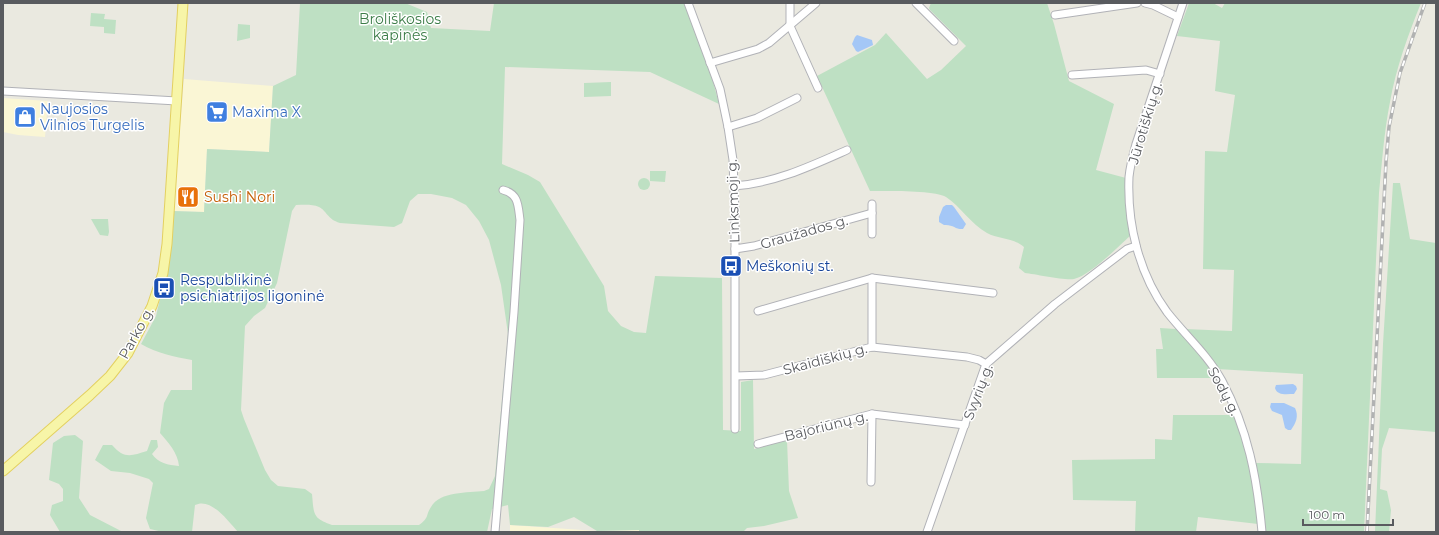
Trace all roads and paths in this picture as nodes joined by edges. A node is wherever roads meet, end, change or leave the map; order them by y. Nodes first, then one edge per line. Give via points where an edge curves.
1 (183, 3) edge
2 (688, 3) edge
3 (790, 3) edge
4 (816, 3) edge
5 (916, 3) edge
6 (1137, 3) edge
7 (1144, 3) edge
8 (1183, 3) edge
9 (1055, 15) dead end
10 (1178, 17) junction
11 (790, 26) junction
12 (954, 41) dead end
13 (710, 63) junction
14 (1160, 74) junction
15 (1072, 75) dead end
16 (818, 88) dead end
17 (3, 91) edge
18 (797, 98) dead end
19 (177, 101) junction
20 (728, 127) junction
21 (847, 150) dead end
22 (734, 186) junction
23 (503, 190) dead end
24 (872, 204) dead end
25 (872, 212) junction
26 (872, 234) dead end
27 (1136, 246) junction
28 (735, 249) junction
29 (872, 278) junction
30 (993, 293) dead end
31 (758, 311) dead end
32 (872, 346) junction
33 (986, 364) junction
34 (736, 376) junction
35 (872, 414) junction
36 (735, 429) dead end
37 (964, 429) junction
38 (758, 444) dead end
39 (3, 471) edge
40 (871, 482) dead end
41 (495, 532) edge
42 (927, 532) edge
43 (1262, 532) edge

1 - 19 main road, Parko g.
2 - 13 street, Linksmoji g.
3 - 11 street
4 - 11 street
5 - 12 street
6 - 9 street
7 - 10 street
8 - 10 street, Jūrotiškių g.
10 - 14 street, Jūrotiškių g.
11 - 13 street via 758,49
11 - 16 street
13 - 20 street, Linksmoji g. via 720,89
14 - 15 street via 1146,70
14 - 27 street, Jūrotiškių g. via 1131,165 1130,195
17 - 19 street
18 - 20 street via 757,118
19 - 39 main road, Parko g. via 167,244 163,273 152,306 128,353 110,376
20 - 22 street, Linksmoji g.
21 - 22 street via 769,181
22 - 28 street, Linksmoji g.
23 - 41 street via 515,196 520,220
24 - 25 street
25 - 26 street
25 - 28 street, Graužados g. via 754,246
27 - 33 street, Svyrių g. via 1127,249 1055,304
27 - 43 street, Sodų g. via 1157,295 1175,322 1213,367 1236,410 1250,454
28 - 34 street, Linksmoji g.
29 - 30 street
29 - 31 street
29 - 32 street
32 - 33 street, Skaidiškių g. via 967,357
32 - 34 street, Skaidiškių g. via 764,375
33 - 37 street, Svyrių g.
34 - 36 street, Linksmoji g.
35 - 37 street, Bajoriūnų g.
35 - 38 street, Bajoriūnų g.
35 - 40 street
37 - 42 street, Svyrių g.

